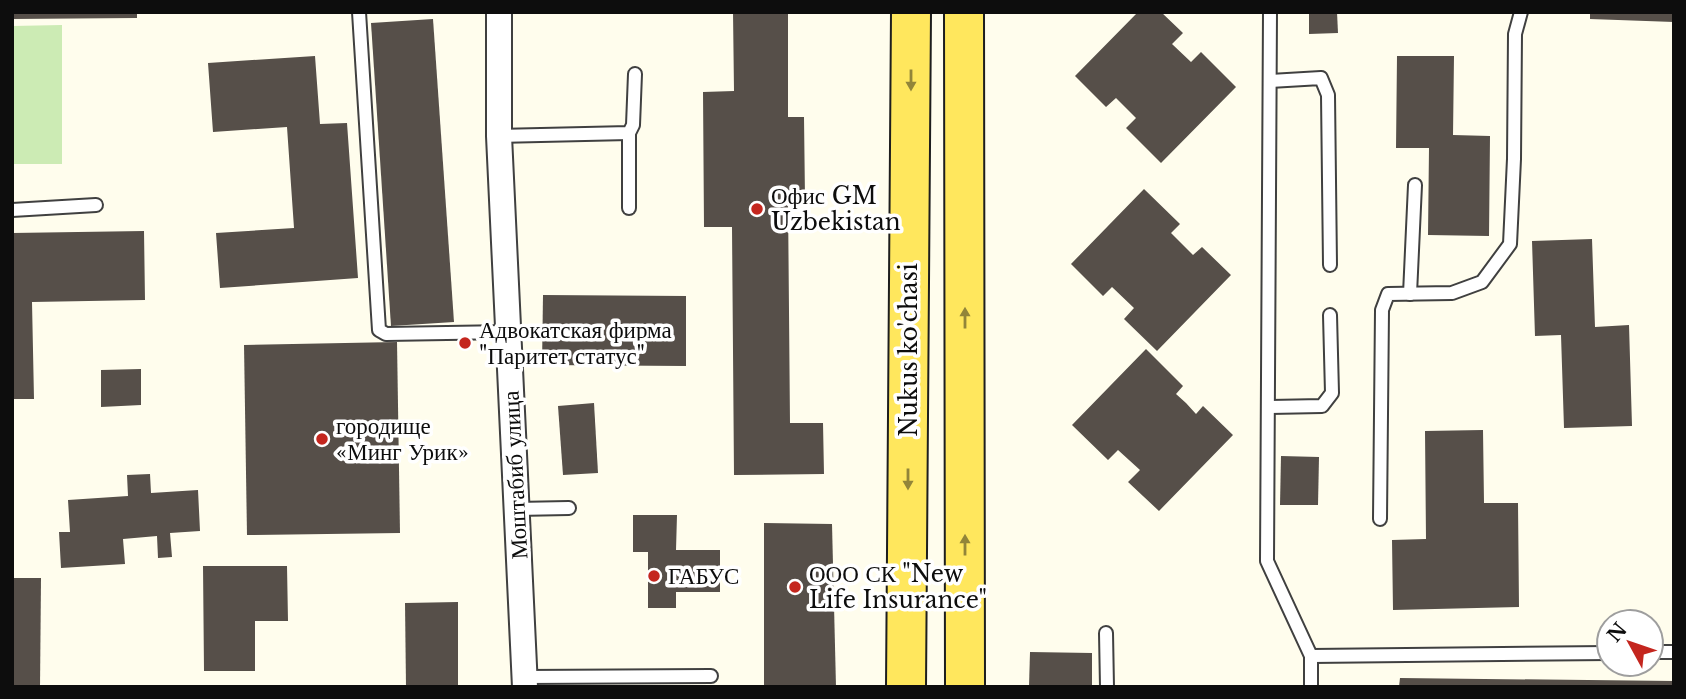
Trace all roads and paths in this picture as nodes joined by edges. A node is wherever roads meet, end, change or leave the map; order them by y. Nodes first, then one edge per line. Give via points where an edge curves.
1 (359, 12) edge
2 (499, 12) edge
3 (911, 12) edge
4 (964, 12) edge
5 (1270, 12) edge
6 (1521, 12) edge
7 (635, 74) dead end
8 (1270, 81) junction
9 (629, 134) junction
10 (499, 136) junction
11 (1415, 185) dead end
12 (96, 205) dead end
13 (629, 208) dead end
14 (12, 210) edge
15 (1330, 265) dead end
16 (1410, 294) junction
17 (1330, 315) dead end
18 (508, 332) junction
19 (1268, 407) junction
20 (569, 508) dead end
21 (516, 509) junction
22 (1380, 519) dead end
23 (1106, 633) dead end
24 (1595, 653) edge
25 (1311, 656) junction
26 (711, 676) dead end
27 (524, 682) edge
28 (906, 687) edge
29 (965, 687) edge
30 (1107, 687) edge
31 (1311, 687) edge

1 - 18 lane via 379,330 386,334
2 - 10 street, Моштабиб улица
3 -> 28 main road, Nukus ko'chasi
29 -> 4 main road
5 - 8 lane
6 - 16 lane via 1515,34 1510,244 1482,282 1452,293
7 - 9 lane
8 - 15 lane via 1321,78 1328,95
8 - 19 lane
9 - 10 lane
9 - 13 lane
10 - 18 street, Моштабиб улица
11 - 16 lane
12 - 14 lane
16 - 22 lane via 1388,294 1382,310
17 - 19 lane via 1332,393 1322,407
18 - 21 street, Моштабиб улица
19 - 25 lane via 1267,562
20 - 21 lane
21 - 27 street, Моштабиб улица
23 - 30 lane
24 - 25 lane
25 - 31 lane
26 - 27 lane

